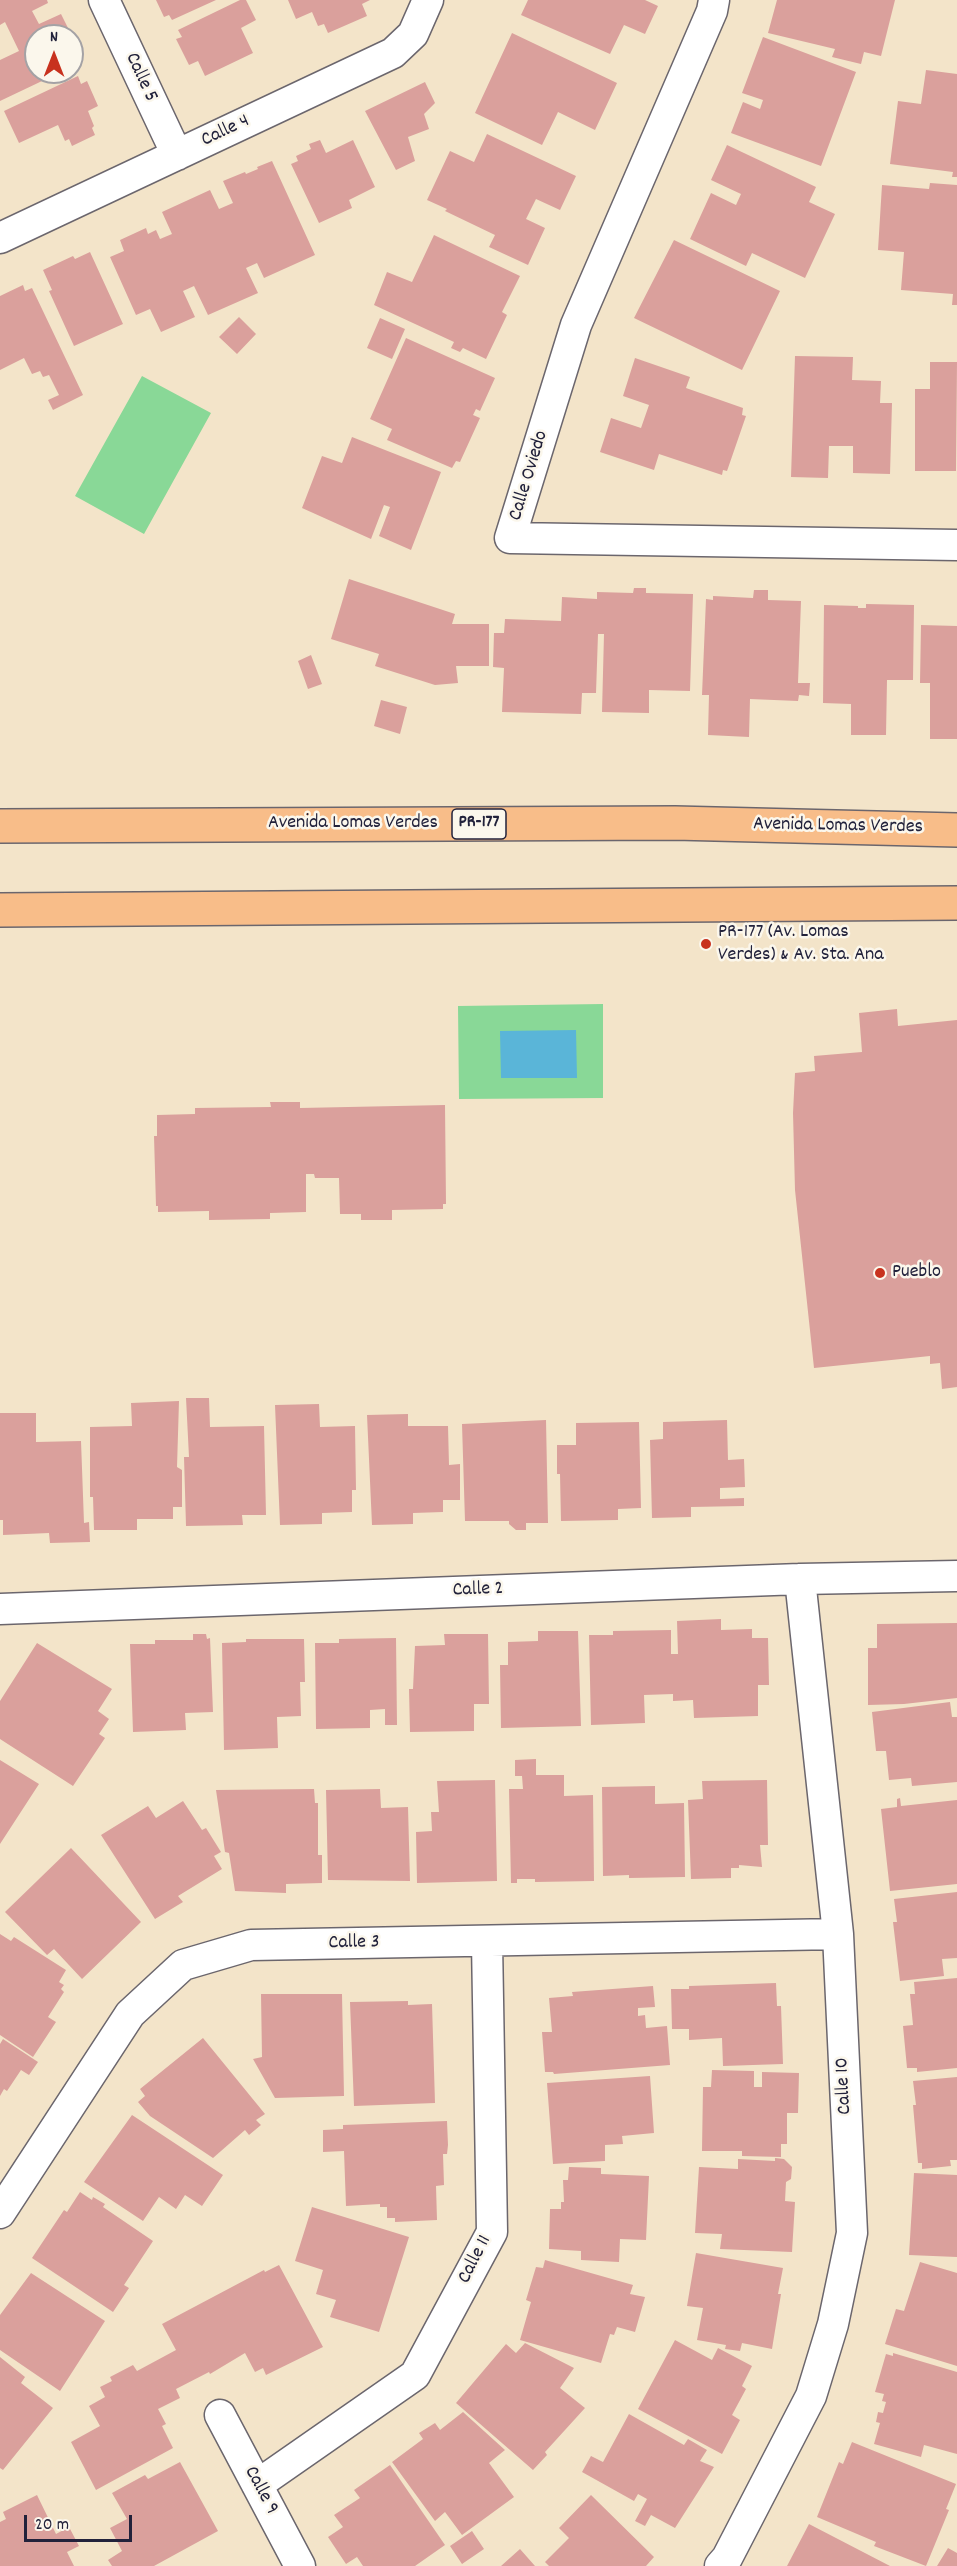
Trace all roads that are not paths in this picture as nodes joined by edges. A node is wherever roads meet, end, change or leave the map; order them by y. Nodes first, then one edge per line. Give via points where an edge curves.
1 (104, 0) edge
2 (428, 0) edge
3 (714, 0) edge
4 (177, 155) junction
5 (0, 238) edge
6 (957, 545) edge
7 (0, 826) edge
8 (957, 830) edge
9 (957, 903) edge
10 (0, 910) edge
11 (957, 1576) edge
12 (800, 1579) junction
13 (0, 1609) edge
14 (838, 1934) junction
15 (487, 1942) junction
16 (0, 2214) edge
17 (220, 2415) dead end
18 (257, 2485) junction
19 (300, 2566) edge
20 (720, 2566) edge

1 - 4 street, Calle 5
2 - 4 street, Calle 4 via 413,34 393,53
3 - 6 street, Calle Oviedo via 576,326 510,538
4 - 5 street, Calle 4
7 - 8 highway, Avenida Lomas Verdes / PR-177 via 675,823
9 - 10 highway
11 - 12 street, Calle 2
12 - 13 street, Calle 2
12 - 14 street, Calle 10
14 - 15 street, Calle 3
14 - 20 street, Calle 10 via 852,2233 833,2324 811,2396
15 - 16 street, Calle 3 via 251,1945 183,1965 130,2014
15 - 18 street, Calle 11 via 492,2232 415,2375
17 - 18 street, Calle 9
18 - 19 street, Calle 9

